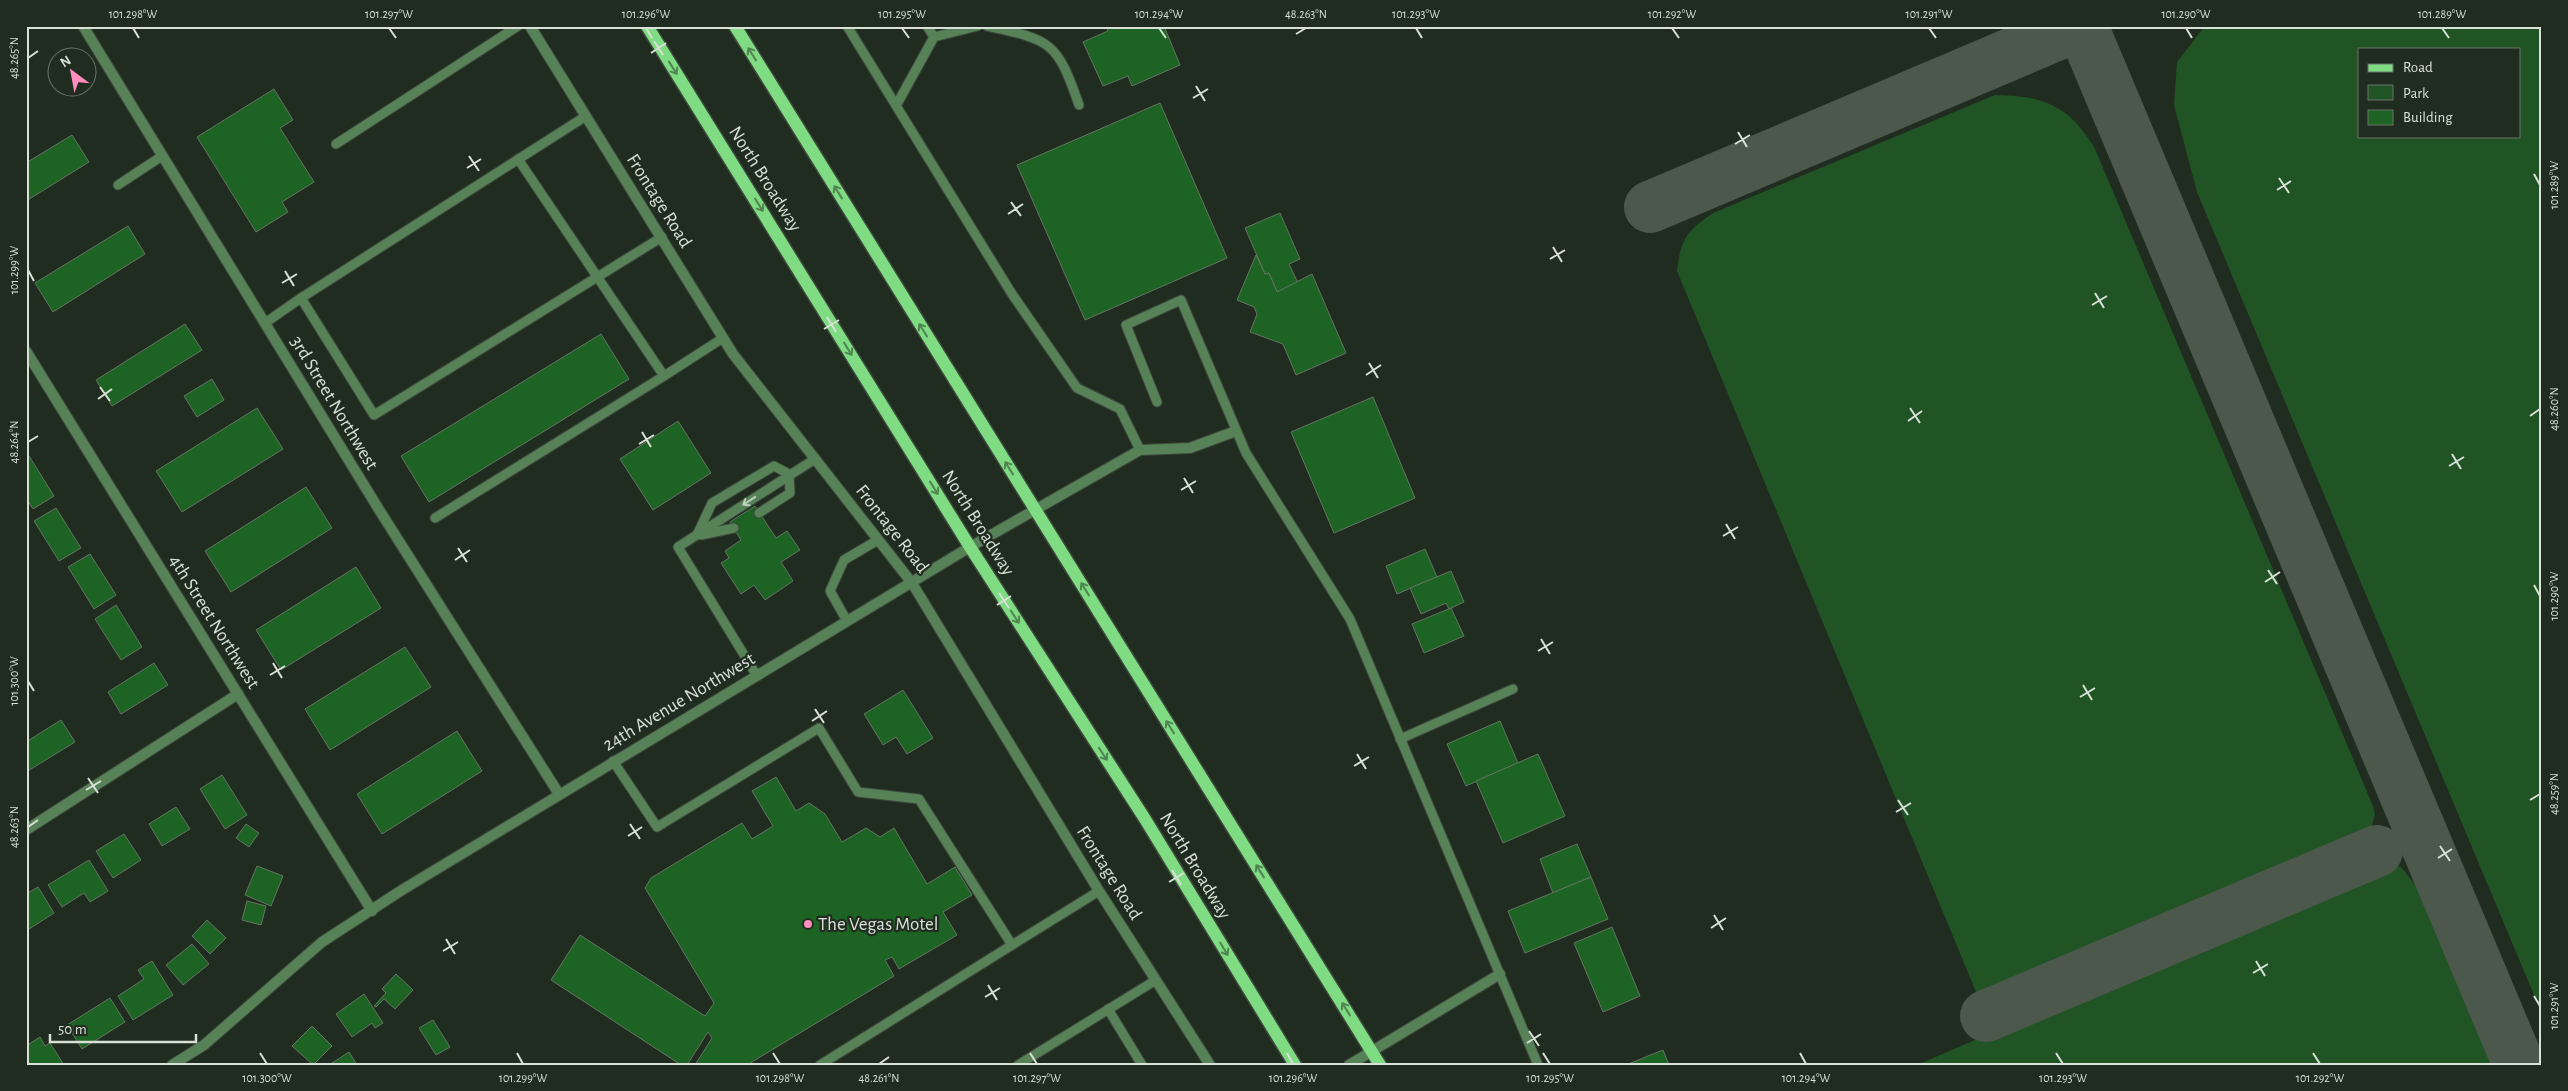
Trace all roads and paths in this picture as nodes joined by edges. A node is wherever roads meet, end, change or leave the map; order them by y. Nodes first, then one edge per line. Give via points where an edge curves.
1 (84, 26) edge
2 (518, 26) edge
3 (530, 26) edge
4 (647, 26) edge
5 (735, 26) edge
6 (847, 26) edge
7 (927, 26) edge
8 (978, 26) edge
9 (987, 26) edge
10 (934, 38) junction
11 (897, 104) junction
12 (1079, 105) dead end
13 (586, 116) junction
14 (336, 144) dead end
15 (162, 156) junction
16 (518, 159) junction
17 (118, 185) dead end
18 (662, 237) junction
19 (597, 277) junction
20 (301, 298) junction
21 (265, 323) junction
22 (723, 338) junction
23 (26, 351) edge
24 (664, 376) junction
25 (1157, 402) dead end
26 (1236, 431) junction
27 (1140, 450) junction
28 (815, 459) junction
29 (789, 474) junction
30 (1035, 509) junction
31 (759, 512) dead end
32 (435, 518) dead end
33 (734, 528) dead end
34 (696, 536) junction
35 (878, 540) junction
36 (970, 547) junction
37 (912, 583) junction
38 (847, 621) junction
39 (757, 676) junction
40 (1513, 690) dead end
41 (238, 694) junction
42 (1400, 739) junction
43 (613, 761) junction
44 (559, 794) junction
45 (26, 830) edge
46 (1099, 891) junction
47 (372, 910) junction
48 (1012, 945) junction
49 (1500, 974) junction
50 (1156, 980) junction
51 (1108, 1009) junction
52 (1372, 1051) junction
53 (172, 1065) edge
54 (820, 1065) edge
55 (1018, 1065) edge
56 (1142, 1065) edge
57 (1210, 1065) edge
58 (1295, 1065) edge
59 (1349, 1065) edge
60 (1380, 1065) edge
61 (1538, 1065) edge

1 - 15 street, 3rd Street Northwest
2 - 14 lane
3 - 13 street, Frontage Road
4 -> 36 main road, North Broadway
30 -> 5 main road
6 - 11 lane
7 - 10 lane
8 - 10 lane
9 - 12 lane via 1040,40 1053,48 1065,67
10 - 11 lane
11 - 27 lane via 1012,294 1077,388 1120,410
13 - 16 lane
13 - 18 street, Frontage Road
15 - 17 lane
15 - 21 street, 3rd Street Northwest
16 - 19 lane
16 - 20 lane
18 - 19 lane
18 - 22 street, Frontage Road
19 - 20 lane via 374,415
19 - 24 lane
20 - 21 lane
21 - 44 street, 3rd Street Northwest
22 - 24 lane
22 - 28 street, Frontage Road
23 - 41 street, 4th Street Northwest
24 - 32 lane
25 - 26 lane via 1126,325 1181,300
26 - 27 street, 24th Avenue Northwest via 1190,448
26 - 42 lane via 1246,453 1350,619
27 - 30 street, 24th Avenue Northwest
28 - 29 lane
28 - 35 street, Frontage Road
29 - 31 lane via 790,493
29 -> 34 lane
29 - 34 lane via 774,466 712,503
30 - 36 street, 24th Avenue Northwest
52 -> 30 main road
33 - 34 lane
34 - 39 lane via 678,548
35 - 37 street, Frontage Road
35 - 38 lane via 844,560 830,590
36 - 37 street, 24th Avenue Northwest
36 -> 58 main road, North Broadway via 1145,819
37 - 38 street, 24th Avenue Northwest
37 - 46 street, Frontage Road
38 - 39 street, 24th Avenue Northwest
39 - 43 street, 24th Avenue Northwest
40 - 42 lane
41 - 45 street
41 - 47 street, 4th Street Northwest
42 - 49 lane
43 - 44 street, 24th Avenue Northwest
43 - 48 lane via 657,827 819,728 858,792 918,800
44 - 47 street, 24th Avenue Northwest
46 - 48 lane
46 - 50 street, Frontage Road
47 - 53 street, 24th Avenue Northwest via 322,942 204,1045
48 - 54 lane
49 - 52 street
49 - 61 lane
50 - 51 lane
50 - 57 street, Frontage Road
51 - 55 lane
51 - 56 lane
52 - 59 street
52 - 60 main road

